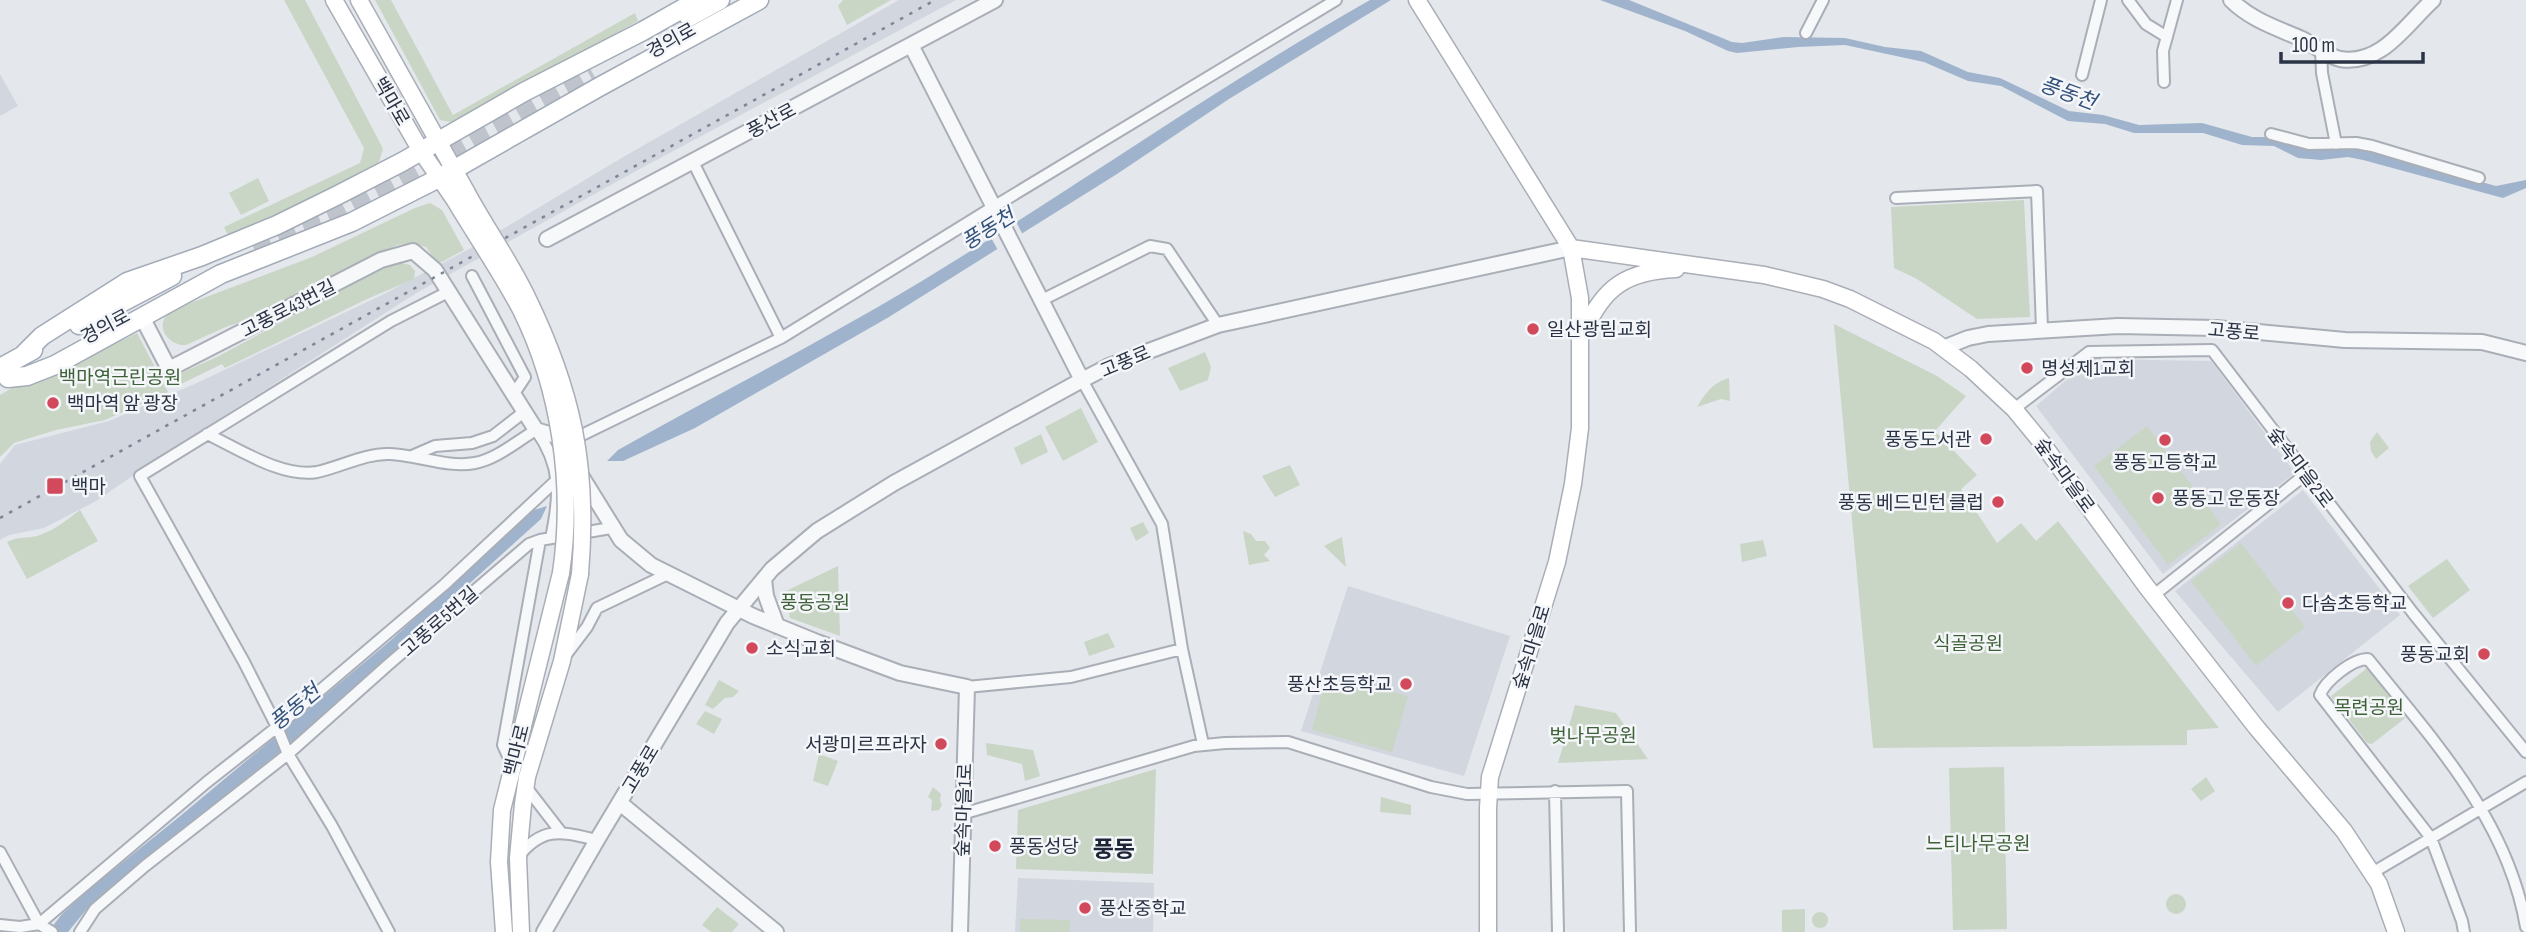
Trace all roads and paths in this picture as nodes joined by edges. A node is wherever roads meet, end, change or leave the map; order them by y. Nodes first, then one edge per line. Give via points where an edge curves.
1 (334, 0) edge
2 (359, 0) edge
3 (698, 0) edge
4 (720, 0) edge
5 (745, 0) edge
6 (759, 0) edge
7 (995, 0) edge
8 (1336, 0) edge
9 (1426, 0) edge
10 (1823, 0) edge
11 (2101, 0) edge
12 (2128, 0) edge
13 (2177, 0) edge
14 (2231, 0) edge
15 (2432, 0) edge
16 (1411, 1) edge
17 (1806, 33) dead end
18 (2167, 37) junction
19 (911, 46) junction
20 (2321, 49) junction
21 (2082, 75) dead end
22 (2164, 82) dead end
23 (1485, 107) junction
24 (2271, 134) dead end
25 (439, 141) junction
26 (2336, 144) junction
27 (421, 151) junction
28 (692, 162) junction
29 (455, 169) junction
30 (439, 178) junction
31 (2479, 178) dead end
32 (460, 196) junction
33 (1896, 198) dead end
34 (995, 213) junction
35 (547, 239) dead end
36 (1571, 248) junction
37 (1715, 267) junction
38 (472, 276) dead end
39 (448, 292) junction
40 (1042, 300) junction
41 (142, 317) junction
42 (1218, 325) junction
43 (2042, 329) junction
44 (781, 338) junction
45 (1581, 338) junction
46 (1943, 348) junction
47 (2526, 353) edge
48 (23, 355) junction
49 (3, 376) edge
50 (1083, 380) junction
51 (513, 395) junction
52 (2014, 409) junction
53 (524, 412) junction
54 (536, 430) junction
55 (207, 434) junction
56 (559, 437) junction
57 (579, 441) junction
58 (410, 456) junction
59 (578, 471) junction
60 (2306, 474) junction
61 (557, 480) junction
62 (611, 528) junction
63 (545, 539) junction
64 (668, 574) junction
65 (764, 579) junction
66 (2154, 595) junction
67 (740, 608) junction
68 (777, 626) junction
69 (1182, 649) junction
70 (562, 661) junction
71 (967, 687) junction
72 (278, 730) junction
73 (1203, 744) junction
74 (287, 752) junction
75 (2526, 752) edge
76 (512, 765) junction
77 (2526, 782) edge
78 (526, 786) junction
79 (1555, 791) junction
80 (1489, 794) junction
81 (620, 803) junction
82 (2482, 809) junction
83 (962, 814) junction
84 (560, 831) junction
85 (2431, 838) junction
86 (597, 839) junction
87 (0, 852) edge
88 (517, 858) junction
89 (2372, 873) junction
90 (0, 925) edge
91 (2526, 927) edge
92 (46, 929) edge
93 (521, 931) edge
94 (80, 932) edge
95 (389, 932) edge
96 (503, 932) edge
97 (544, 932) edge
98 (776, 932) edge
99 (960, 932) edge
100 (1488, 932) edge
101 (1558, 932) edge
102 (1630, 932) edge
103 (2396, 932) edge
104 (2464, 932) edge

1 - 27 main road, 백마로
2 - 25 main road, 백마로
3 - 25 main road
4 - 5 main road, 경의로 via 595,76
6 - 29 main road
7 - 19 street, 풍산로
8 - 34 street
9 - 23 main road via 1480,90
10 - 17 street
11 - 21 street
12 - 18 street via 2146,24
13 - 18 street
14 - 20 street via 2274,29
15 - 20 street via 2392,42 2377,51 2346,59
16 - 23 main road, 숲속마을로
16 - 23 main road via 1465,94
18 - 22 street
19 - 28 street, 풍산로
19 - 34 street
20 - 26 street
23 - 36 main road, 숲속마을로
24 - 26 street via 2309,144
25 - 27 main road
25 - 29 main road, 백마로
26 - 31 street via 2372,146
27 - 30 main road, 백마로
27 - 48 main road via 277,225 127,282 42,336
28 - 35 street, 풍산로
28 - 44 street
29 - 30 main road
29 - 32 main road, 백마로
30 - 32 main road, 백마로
30 - 41 main road via 352,222 221,274
32 - 70 main road, 백마로, bridge via 525,293 560,373 573,419 583,503 579,574
32 - 76 main road, 백마로, bridge via 521,311 546,377 558,426 566,493 561,573
33 - 43 street via 2037,191
34 - 40 street
34 - 44 street
36 - 37 main road, 숲속마을로
36 - 42 street, 고풍로
36 - 45 main road, 숲속마을로
37 - 45 main road via 1653,270 1620,283 1596,306
37 - 46 main road, 숲속마을로 via 1824,289
38 - 51 street via 525,377
39 - 41 street, 고풍로43번길 via 420,256 413,251 397,254 169,369
39 - 51 street, 고풍로43번길
39 - 55 street via 391,321
40 - 42 street via 1150,246 1167,249
40 - 50 street
41 - 49 main road via 55,365 27,376
42 - 50 street, 고풍로
43 - 46 street, 고풍로 via 1987,334
43 - 47 street, 고풍로 via 2216,328 2322,339 2482,342
44 - 57 street
45 - 80 main road, 숲속마을로 via 1580,429 1573,484 1557,562 1490,777
46 - 52 main road, 숲속마을로
48 - 49 main road, 경의로
48 - 49 main road, 경의로 via 152,286 209,266
50 - 65 street, 고풍로 via 817,531
50 - 69 street via 1162,524
51 - 53 street, 고풍로43번길
52 - 60 street, 숲속마을2로 via 2089,352 2212,350
52 - 66 main road, 숲속마을로
53 - 54 street, 고풍로43번길
53 - 58 street via 493,436 435,446
54 - 56 street
54 - 58 street via 475,463
54 - 61 street via 548,446
55 - 58 street via 281,470 313,472 387,453
55 - 72 street via 140,476
56 - 57 street via 565,446
56 - 57 street via 561,429 572,424 579,428
57 - 59 street
59 - 61 street, 고풍로5번길
59 - 62 street
60 - 66 street
60 - 75 street, 숲속마을2로
61 - 63 street via 558,506
61 - 72 street, 고풍로5번길
62 - 63 street, 고풍로5번길
62 - 64 street via 651,565
63 - 74 street, 고풍로5번길 via 529,544
63 - 76 street via 503,745
64 - 67 street
64 - 70 street via 597,608
65 - 67 street, 고풍로
65 - 68 street
66 - 89 main road, 숲속마을로 via 2344,831
67 - 68 street
67 - 81 street, 고풍로
68 - 71 street via 900,673
69 - 71 street via 1050,681
69 - 73 street
70 - 78 main road, 백마로
71 - 83 street, 숲속마을1로
72 - 74 street
72 - 92 street, 고풍로5번길 via 207,782
73 - 80 street via 1288,742 1431,787
73 - 83 street
74 - 94 street, 고풍로5번길 via 95,909
74 - 95 street
76 - 96 main road, 백마로 via 500,836
77 - 82 street
78 - 84 street
78 - 88 main road, 백마로
79 - 80 street
79 - 101 street
79 - 102 street via 1627,791
80 - 100 main road, 숲속마을로
81 - 86 street, 고풍로
81 - 98 street
82 - 85 street
82 - 85 street via 2446,754 2368,659 2359,659 2323,687 2320,695
82 - 91 street via 2511,869
83 - 99 street, 숲속마을1로
84 - 86 street
84 - 88 street via 536,839
85 - 89 street
85 - 104 street
86 - 97 street, 고풍로
87 - 92 street
88 - 93 main road, 백마로
89 - 103 main road, 숲속마을로
90 - 92 street

